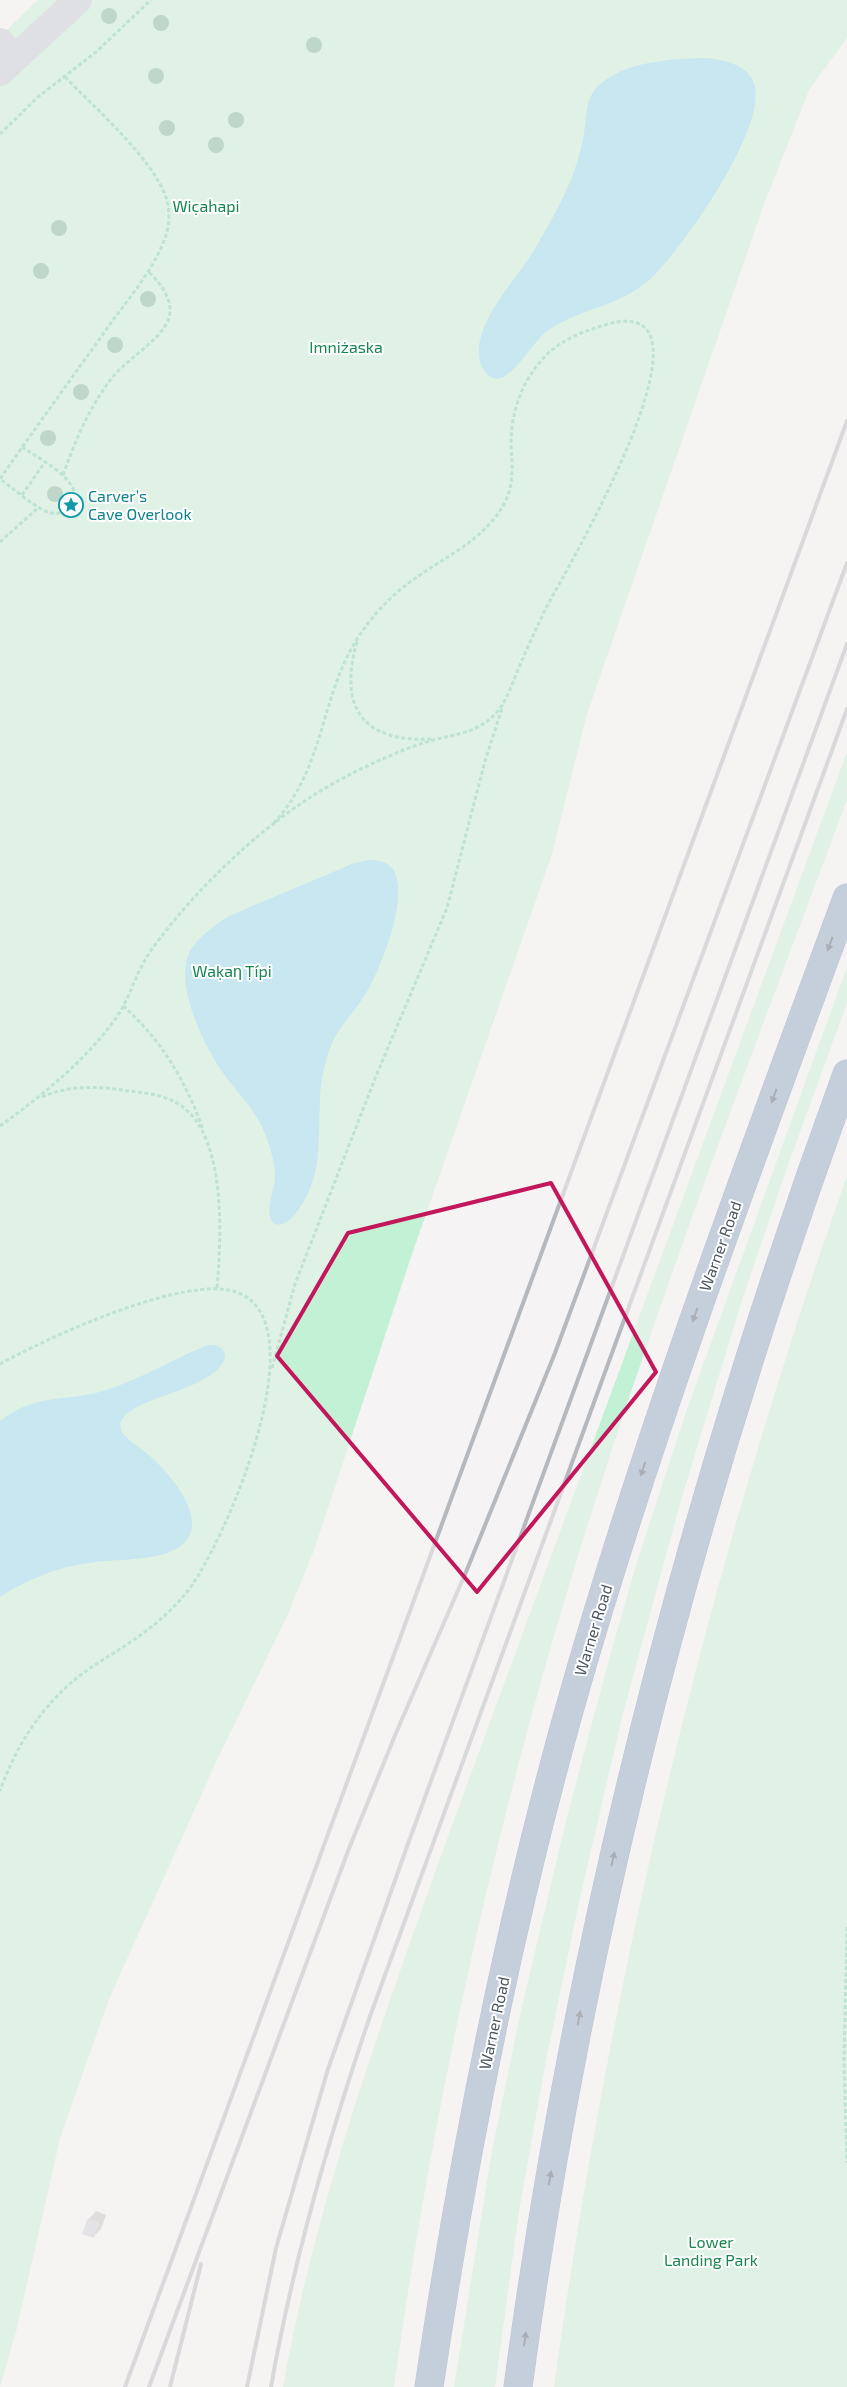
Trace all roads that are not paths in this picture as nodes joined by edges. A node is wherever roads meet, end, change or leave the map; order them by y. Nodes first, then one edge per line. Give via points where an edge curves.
1 (78, 0) edge
2 (4, 58) edge
3 (847, 898) edge
4 (847, 1074) edge
5 (428, 2387) edge
6 (518, 2387) edge

1 - 2 street
3 -> 5 highway, Warner Road via 668,1391 575,1689 524,1888 482,2078
6 -> 4 highway via 576,2034 646,1723 684,1576 730,1420 778,1270

